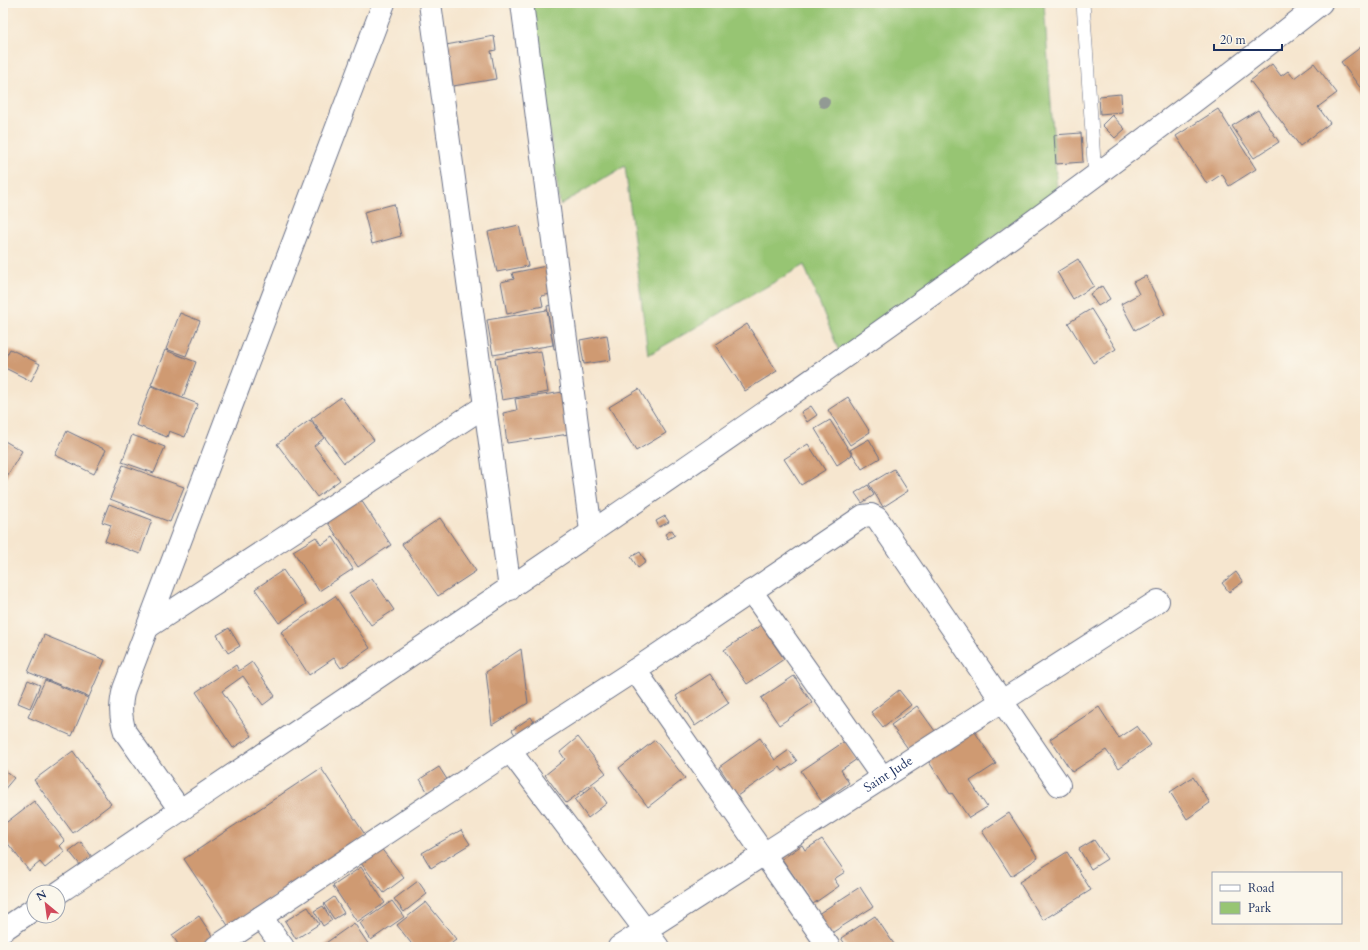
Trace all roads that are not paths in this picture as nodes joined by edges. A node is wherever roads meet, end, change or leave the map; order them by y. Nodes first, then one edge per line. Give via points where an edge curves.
1 (384, 3) edge
2 (430, 3) edge
3 (522, 3) edge
4 (1084, 3) edge
5 (1322, 3) edge
6 (1095, 176) junction
7 (485, 406) junction
8 (591, 531) junction
9 (510, 589) junction
10 (751, 591) junction
11 (1158, 601) dead end
12 (148, 627) junction
13 (635, 670) junction
14 (1001, 701) junction
15 (510, 751) junction
16 (883, 778) junction
17 (1059, 785) dead end
18 (180, 810) junction
19 (764, 855) junction
20 (66, 888) edge
21 (26, 914) edge
22 (261, 917) junction
23 (3, 930) edge
24 (645, 930) junction
25 (216, 947) edge
26 (283, 947) edge
27 (619, 947) edge
28 (658, 947) edge
29 (829, 947) edge

1 - 12 street
2 - 7 street
3 - 8 street
4 - 6 lane
5 - 6 street
6 - 8 street via 859,348
7 - 9 street
7 - 12 street
8 - 9 street
9 - 18 street
10 - 13 street
10 - 14 street via 847,526 863,516 871,515 877,518
10 - 16 street
11 - 14 street, Saint Jude
12 - 18 street via 124,689 120,717 131,742
13 - 15 street
13 - 19 street
14 - 16 street, Saint Jude
14 - 17 street
15 - 22 street
15 - 24 street
16 - 19 street, Saint Jude
18 - 20 street
19 - 24 street, Saint Jude
19 - 29 street
21 - 23 street
22 - 25 street
22 - 26 street
24 - 27 street, Saint Jude
24 - 28 street

